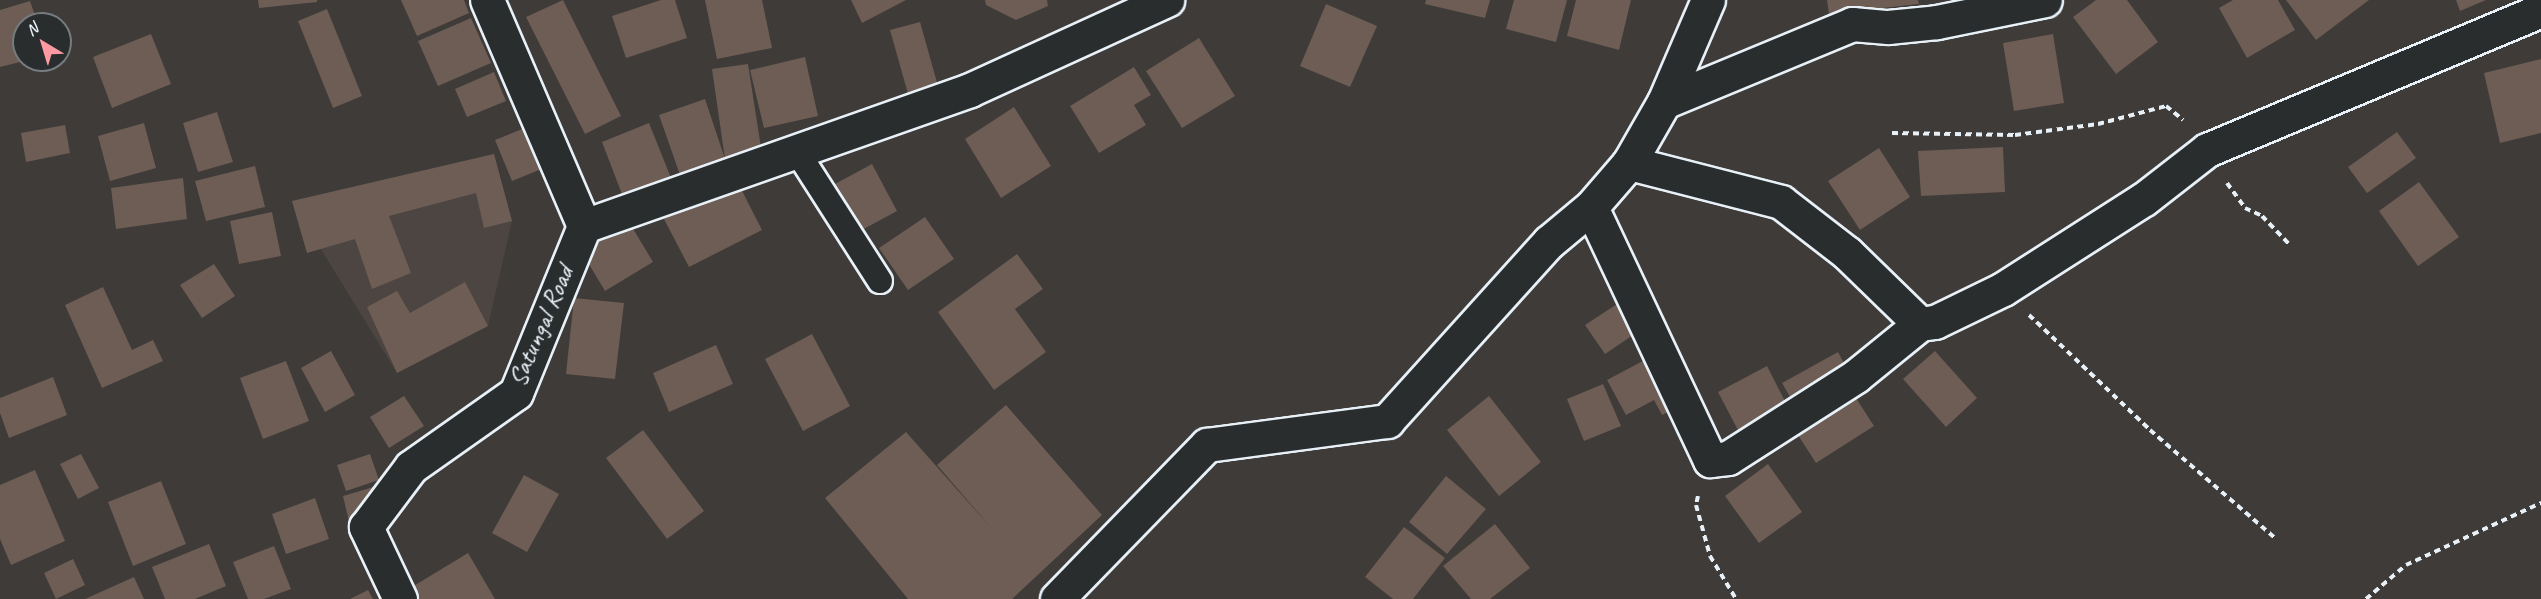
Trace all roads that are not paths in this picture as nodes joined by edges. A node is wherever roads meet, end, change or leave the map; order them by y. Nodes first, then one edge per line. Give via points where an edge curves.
1 (487, 0) edge
2 (1167, 0) edge
3 (1708, 0) edge
4 (2045, 0) edge
5 (2541, 10) edge
6 (1664, 102) junction
7 (798, 153) junction
8 (1629, 163) junction
9 (1591, 207) junction
10 (584, 226) junction
11 (880, 281) dead end
12 (1920, 324) junction
13 (400, 599) edge
14 (1057, 599) edge

1 - 10 street
2 - 7 street via 970,90
3 - 6 street
4 - 6 street via 1937,22 1888,27 1852,24
5 - 12 street via 2207,150 2144,199 2003,289 1935,322
6 - 8 street
7 - 10 street
7 - 11 lane
8 - 9 street
8 - 12 street via 1781,202 1847,253
9 - 12 street via 1710,460 1728,458 1856,376
9 - 14 street via 1549,242 1387,421 1207,445
10 - 13 street, Satungal Road via 516,393 411,467 366,526

